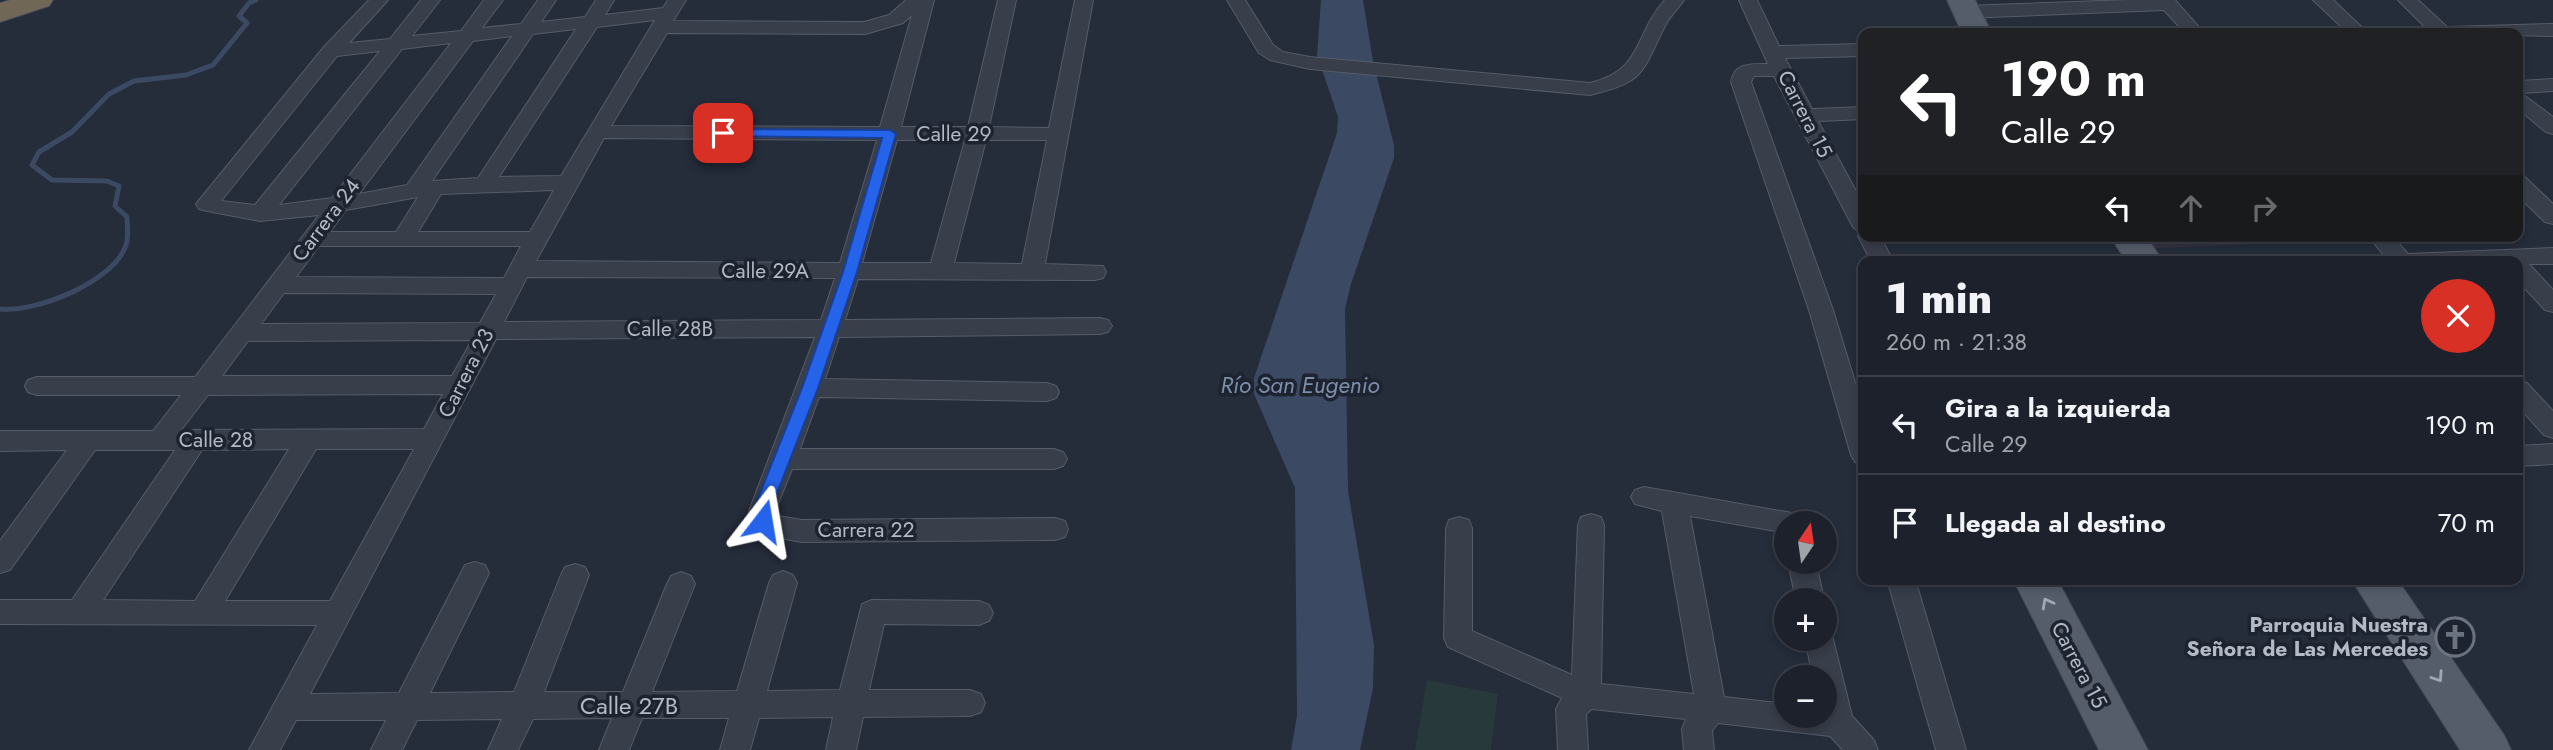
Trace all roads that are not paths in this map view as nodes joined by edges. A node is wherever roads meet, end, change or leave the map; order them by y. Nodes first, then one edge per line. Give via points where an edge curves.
1 (22, 0) edge
2 (39, 0) edge
3 (379, 0) edge
4 (431, 0) edge
5 (494, 0) edge
6 (547, 0) edge
7 (605, 0) edge
8 (918, 0) edge
9 (925, 0) edge
10 (1007, 0) edge
11 (1084, 0) edge
12 (1236, 0) edge
13 (1675, 0) edge
14 (1748, 0) edge
15 (2322, 0) edge
16 (2407, 0) edge
17 (2166, 2) edge
18 (0, 7) edge
19 (0, 13) edge
20 (669, 13) edge
21 (1968, 15) edge
22 (590, 22) junction
23 (2190, 28) edge
24 (2353, 28) edge
25 (2436, 28) edge
26 (526, 30) junction
27 (2553, 30) edge
28 (2523, 31) edge
29 (469, 36) junction
30 (397, 43) junction
31 (331, 51) junction
32 (1858, 51) edge
33 (1777, 61) junction
34 (2553, 85) edge
35 (2523, 87) edge
36 (2523, 102) edge
37 (1858, 113) edge
38 (1805, 115) junction
39 (2553, 128) edge
40 (597, 132) junction
41 (890, 134) junction
42 (977, 134) junction
43 (1060, 134) junction
44 (568, 183) junction
45 (482, 186) junction
46 (2523, 188) edge
47 (425, 189) junction
48 (339, 202) junction
49 (260, 214) junction
50 (1858, 216) edge
51 (2553, 217) edge
52 (312, 239) junction
53 (402, 239) junction
54 (537, 239) junction
55 (2132, 242) edge
56 (2385, 242) edge
57 (2142, 256) edge
58 (2397, 256) edge
59 (2553, 256) edge
60 (2523, 260) edge
61 (850, 272) junction
62 (940, 272) junction
63 (1032, 272) junction
64 (1095, 272) dead end
65 (2523, 272) edge
66 (516, 278) junction
67 (276, 285) junction
68 (2553, 304) edge
69 (1100, 326) dead end
70 (831, 328) junction
71 (488, 330) junction
72 (241, 333) junction
73 (458, 385) junction
74 (37, 386) dead end
75 (201, 386) junction
76 (810, 388) junction
77 (1047, 392) dead end
78 (2523, 395) edge
79 (2553, 428) edge
80 (1858, 435) edge
81 (432, 439) junction
82 (160, 440) junction
83 (195, 440) junction
84 (308, 440) junction
85 (88, 441) junction
86 (0, 442) edge
87 (2553, 454) edge
88 (2523, 456) edge
89 (783, 459) junction
90 (1055, 459) dead end
91 (1644, 496) dead end
92 (1674, 502) junction
93 (1774, 520) edge
94 (1591, 525) dead end
95 (1459, 528) dead end
96 (1055, 529) dead end
97 (0, 562) edge
98 (475, 573) dead end
99 (575, 575) dead end
100 (783, 583) dead end
101 (681, 584) dead end
102 (1903, 585) edge
103 (2038, 585) edge
104 (2377, 585) edge
105 (0, 612) edge
106 (80, 612) junction
107 (202, 612) junction
108 (338, 613) junction
109 (979, 613) dead end
110 (1822, 651) edge
111 (1586, 695) junction
112 (970, 703) dead end
113 (749, 704) junction
114 (851, 704) junction
115 (524, 705) junction
116 (633, 705) junction
117 (408, 706) junction
118 (287, 707) junction
119 (1712, 708) junction
120 (1838, 723) junction
121 (264, 750) edge
122 (386, 750) edge
123 (503, 750) edge
124 (614, 750) edge
125 (735, 750) edge
126 (841, 750) edge
127 (1573, 750) edge
128 (1699, 750) edge
129 (1863, 750) edge
130 (1951, 750) edge
131 (2124, 750) edge
132 (2487, 750) edge

1 - 18 highway
2 - 19 highway
3 - 31 street
4 - 30 street
5 - 29 street, Carrera 24
6 - 26 street
7 - 22 street
8 - 20 street via 896,19 865,28
9 - 41 street, Carrera 22
10 - 42 street
11 - 43 street
12 - 13 street via 1266,49 1277,56 1576,89 1624,81
14 - 33 street, Carrera 15
15 - 24 street
16 - 25 street
17 - 21 street
17 - 23 street
20 - 22 street
20 - 40 street, Carrera 23
22 - 26 street
22 - 45 street
26 - 29 street
26 - 47 street
27 - 28 street
29 - 30 street
29 - 48 street, Carrera 24
30 - 31 street
30 - 49 street
31 - 49 street via 207,204 228,212
32 - 33 street
33 - 38 street, Carrera 15
33 - 80 street via 1749,70 1741,82 1821,310
34 - 35 street
36 - 39 street
37 - 38 street
38 - 50 street, Carrera 15
40 - 41 street, Calle 29
40 - 44 street, Carrera 23
41 - 42 street, Calle 29
41 - 61 street, Carrera 22
42 - 43 street, Calle 29
42 - 62 street
43 - 63 street
44 - 45 street
44 - 54 street, Carrera 23
45 - 47 street
46 - 51 street
47 - 48 street
47 - 53 street
48 - 49 street
48 - 52 street, Carrera 24
52 - 53 street
52 - 67 street, Carrera 24
53 - 54 street
54 - 66 street, Carrera 23
55 - 57 main road
56 - 58 street
59 - 60 street
61 - 62 street, Calle 29A
61 - 66 street, Calle 29A
61 - 70 street, Carrera 22
62 - 63 street, Calle 29A
63 - 64 street, Calle 29A
65 - 68 street
66 - 67 street
66 - 71 street, Carrera 23
67 - 72 street, Carrera 24
69 - 70 street, Calle 28B
70 - 71 street, Calle 28B
70 - 76 street, Carrera 22
71 - 72 street, Calle 28B
71 - 73 street, Carrera 23
72 - 75 street, Carrera 24
73 - 75 street
73 - 81 street, Carrera 23
74 - 75 street
75 - 82 street, Carrera 24
76 - 77 street
76 - 89 street, Carrera 22
78 - 79 street
81 - 84 street, Calle 28
81 - 108 street, Carrera 23
82 - 83 street, Calle 28
82 - 85 street, Calle 28
83 - 84 street, Calle 28
83 - 106 street
84 - 107 street
85 - 86 street, Calle 28
85 - 97 street
87 - 88 street
89 - 90 street
89 - 96 street, Carrera 22 via 762,511 763,521 773,526 802,531
91 - 92 street
92 - 93 street
92 - 119 street
94 - 111 street
95 - 111 street via 1458,638
98 - 117 street
99 - 115 street
100 - 113 street
101 - 116 street
102 - 130 street
131 -> 103 main road, Carrera 15
104 -> 132 main road
105 - 106 street
106 - 107 street
107 - 108 street
108 - 118 street, Carrera 23
109 - 114 street via 872,612
110 - 120 street
111 - 119 street
111 - 127 street via 1571,709
112 - 114 street, Calle 27B
113 - 114 street, Calle 27B
113 - 116 street, Calle 27B
113 - 125 street
114 - 126 street
115 - 116 street, Calle 27B
115 - 117 street, Calle 27B
115 - 123 street
116 - 124 street
117 - 118 street, Calle 27B
117 - 122 street
118 - 121 street, Carrera 23
119 - 120 street
119 - 128 street via 1698,729
120 - 129 street

